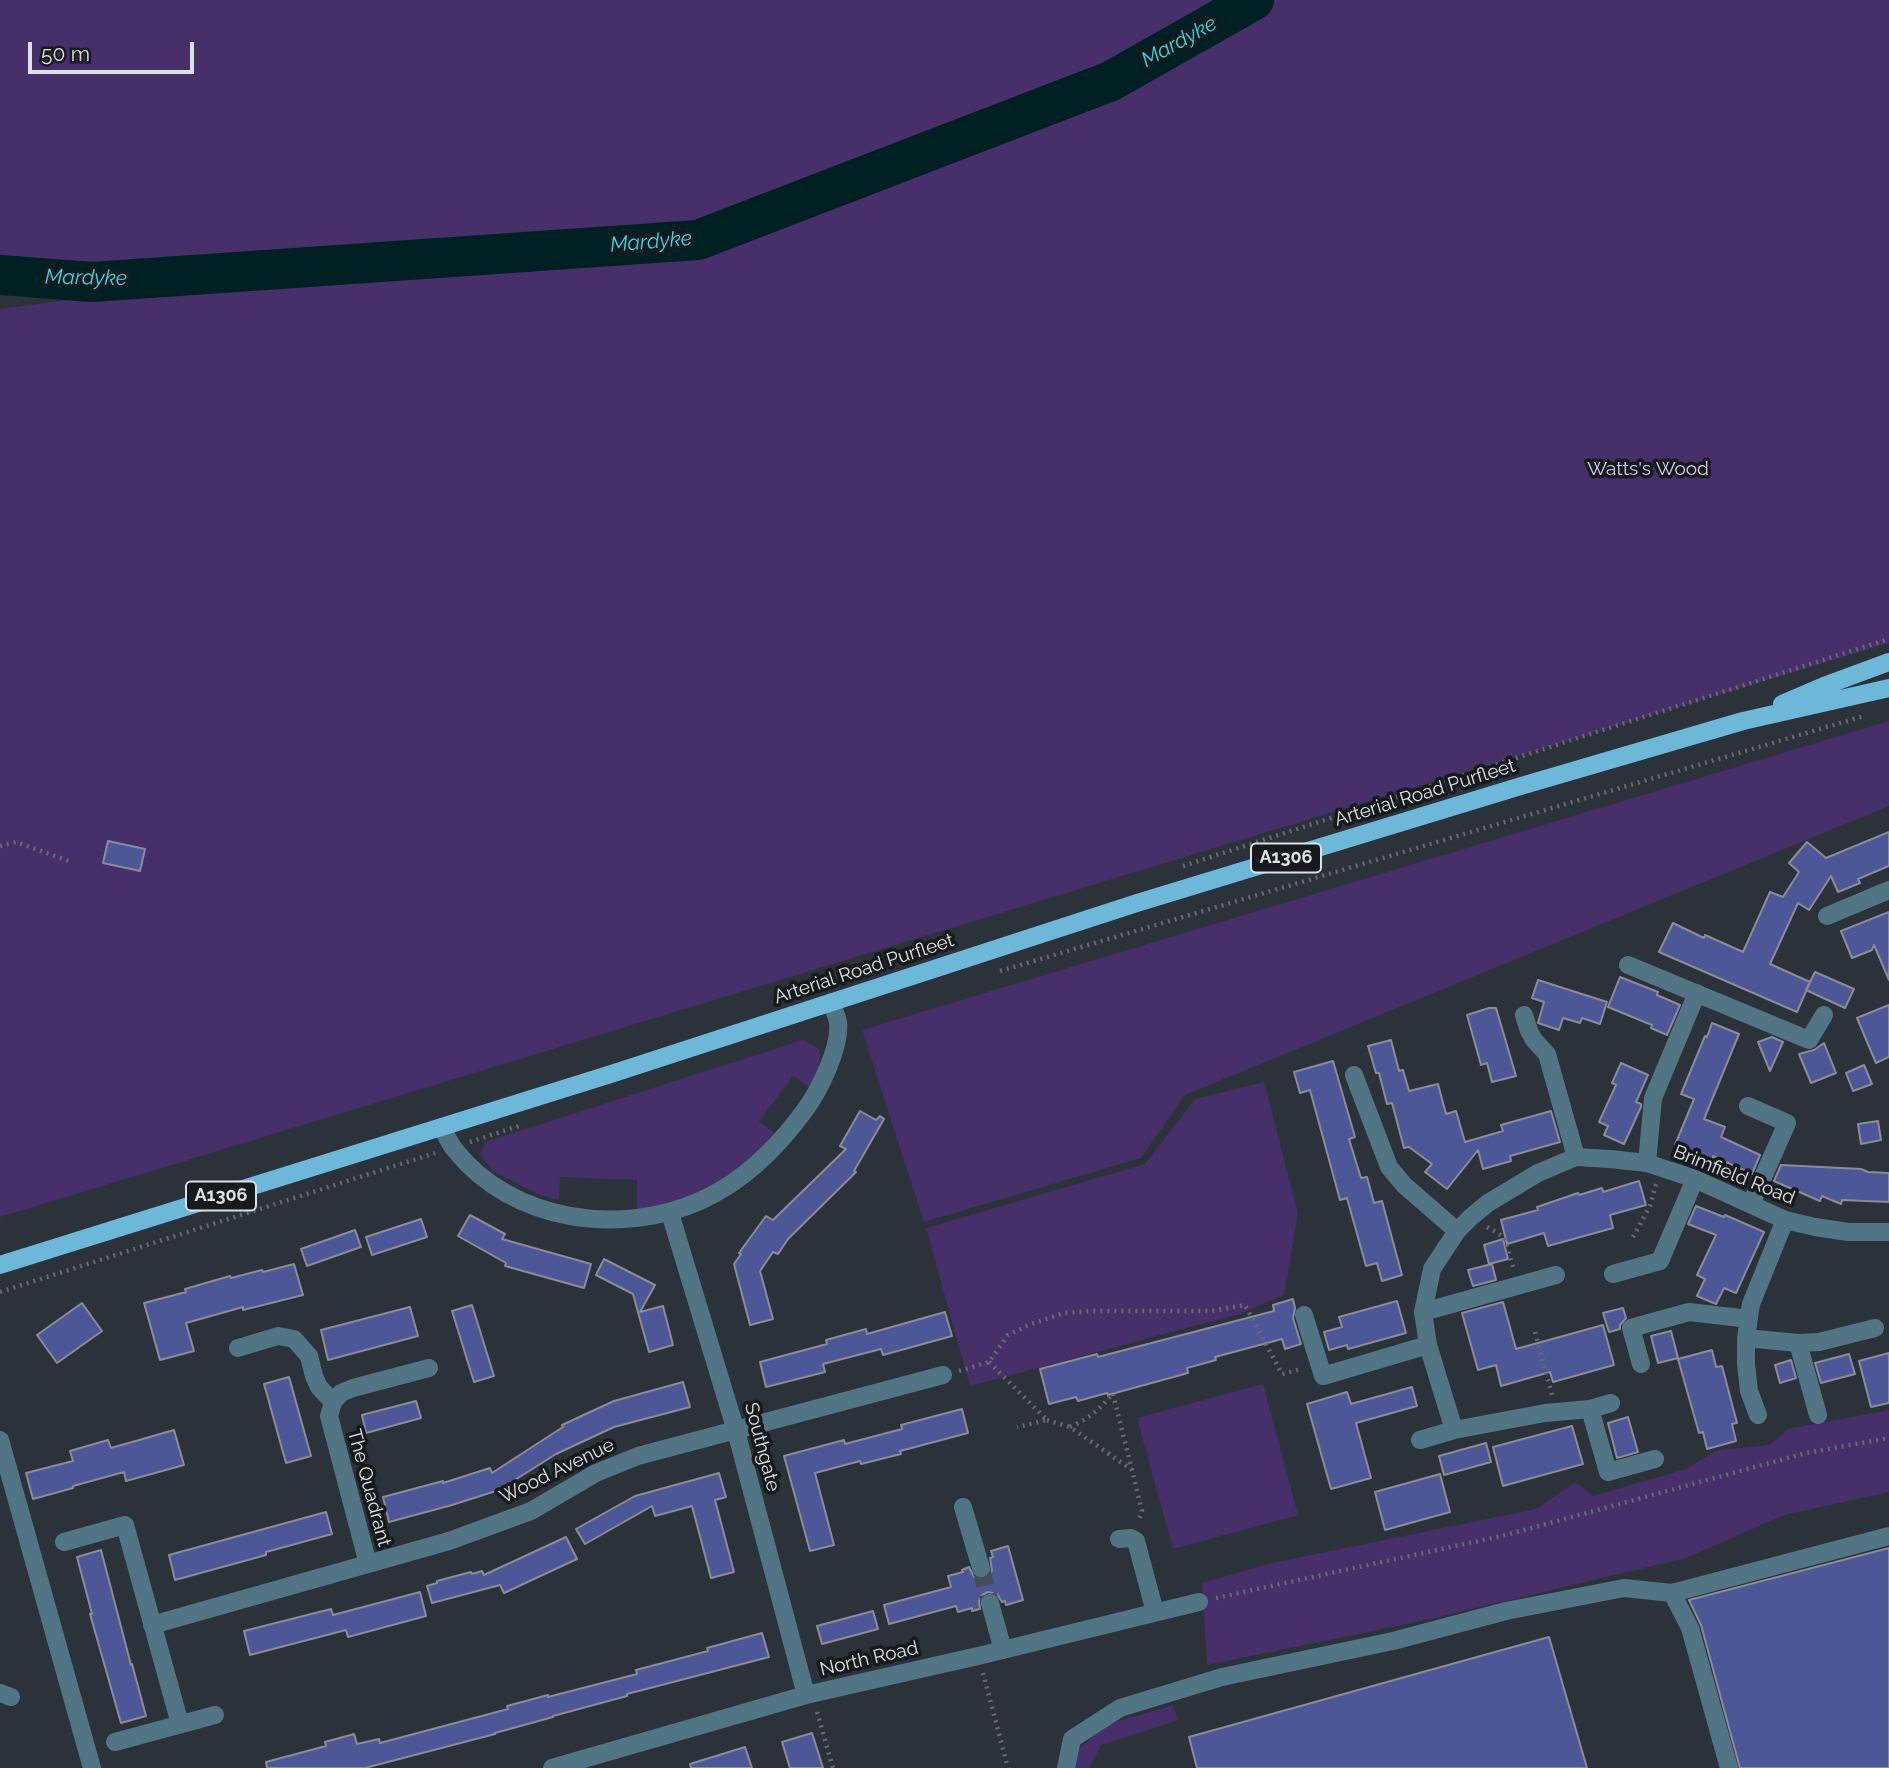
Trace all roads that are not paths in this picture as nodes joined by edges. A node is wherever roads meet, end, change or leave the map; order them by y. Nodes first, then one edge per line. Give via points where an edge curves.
1 (1889, 665) edge
2 (1889, 688) edge
3 (1743, 721) junction
4 (1889, 890) edge
5 (1827, 916) dead end
6 (1628, 965) dead end
7 (1697, 993) junction
8 (831, 1002) junction
9 (1524, 1015) dead end
10 (1824, 1015) dead end
11 (1354, 1075) dead end
12 (1748, 1106) dead end
13 (442, 1127) junction
14 (1576, 1157) junction
15 (1654, 1165) junction
16 (1695, 1179) junction
17 (1751, 1204) junction
18 (670, 1213) junction
19 (1785, 1220) junction
20 (1457, 1231) junction
21 (1889, 1232) edge
22 (0, 1265) edge
23 (1613, 1274) dead end
24 (1556, 1275) dead end
25 (1423, 1311) junction
26 (1304, 1315) dead end
27 (1749, 1319) junction
28 (1875, 1328) dead end
29 (1746, 1338) junction
30 (1798, 1343) junction
31 (1428, 1345) junction
32 (238, 1348) dead end
33 (1641, 1364) dead end
34 (429, 1368) dead end
35 (943, 1375) road end
36 (333, 1402) junction
37 (1611, 1403) dead end
38 (1590, 1409) junction
39 (1758, 1415) dead end
40 (1818, 1415) dead end
41 (736, 1430) junction
42 (1454, 1430) junction
43 (0, 1440) edge
44 (1420, 1440) dead end
45 (1655, 1459) dead end
46 (963, 1507) dead end
47 (1889, 1536) edge
48 (1125, 1538) road end
49 (64, 1542) dead end
50 (368, 1564) junction
51 (981, 1568) tunnel mouth
52 (1672, 1593) junction
53 (1199, 1602) road end
54 (990, 1603) tunnel mouth
55 (1155, 1612) junction
56 (152, 1625) junction
57 (1003, 1650) junction
58 (808, 1694) junction
59 (215, 1715) dead end
60 (180, 1724) junction
61 (115, 1742) dead end
62 (92, 1768) edge
63 (552, 1768) edge
64 (1066, 1768) edge
65 (1729, 1768) edge

1 - 3 main road, Arterial Road Purfleet / A1306 via 1824,686
2 - 3 main road, Arterial Road Purfleet / A1306
3 - 8 main road, Arterial Road Purfleet / A1306 via 1137,903
4 - 5 street
6 - 7 street
7 - 10 street via 1809,1040
7 - 15 street via 1653,1098
8 - 13 main road, Arterial Road Purfleet / A1306
8 - 18 street via 838,1024 835,1048 825,1078 790,1130 734,1182
9 - 14 street via 1534,1040 1547,1054
11 - 20 street via 1389,1167
12 - 17 street via 1787,1123
13 - 18 street via 471,1169 538,1208 619,1221
13 - 22 main road, Arterial Road Purfleet / A1306
14 - 15 street, Brimfield Road
14 - 20 street, Brimfield Road via 1488,1203
15 - 16 street, Brimfield Road
16 - 17 street, Brimfield Road
16 - 23 street via 1660,1261
17 - 19 street, Brimfield Road
18 - 41 street, Southgate
19 - 21 street, Brimfield Road via 1848,1232
19 - 27 street
20 - 25 street, Brimfield Road via 1432,1269
24 - 25 street
25 - 31 street, Brimfield Road
26 - 31 street via 1323,1376
27 - 29 street
27 - 33 street via 1689,1312 1630,1328
28 - 30 street
29 - 30 street
29 - 39 street via 1749,1391
30 - 40 street
31 - 42 street, Brimfield Road
32 - 36 street via 278,1336 294,1339 309,1356 319,1387
34 - 36 street via 353,1388
35 - 41 street, Wood Avenue
36 - 50 street, The Quadrant via 328,1416
37 - 38 street
38 - 42 street
38 - 45 street via 1608,1472
41 - 50 street, Wood Avenue via 638,1456 596,1473 531,1511
41 - 58 street, Southgate
42 - 44 street
43 - 62 street
46 - 51 street
47 - 52 street
48 - 55 street via 1136,1541 1139,1548
49 - 56 street via 125,1525
50 - 56 street, Wood Avenue
52 - 64 street via 1623,1588 1222,1677 1120,1708 1072,1738
52 - 65 street via 1690,1628
53 - 55 street, North Road
54 - 57 street
55 - 57 street, North Road
56 - 60 street
57 - 58 street, North Road
58 - 63 street, North Road
59 - 60 street
60 - 61 street

